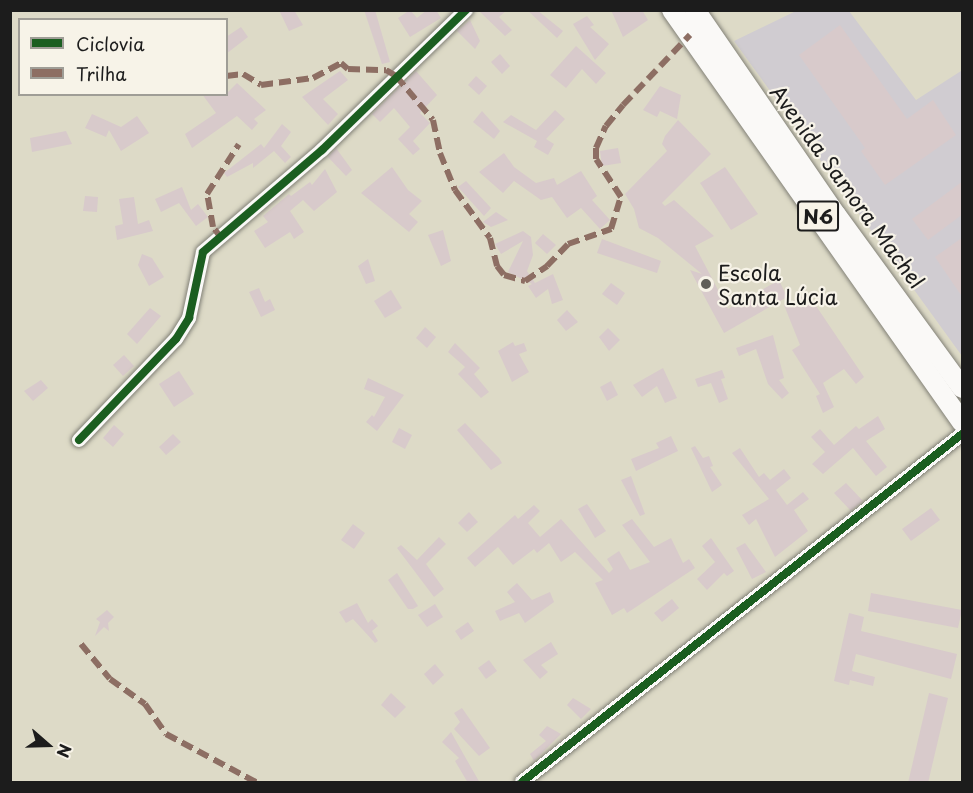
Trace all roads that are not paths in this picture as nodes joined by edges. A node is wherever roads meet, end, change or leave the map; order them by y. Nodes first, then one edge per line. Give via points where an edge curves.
1 (466, 10) edge
2 (672, 10) edge
3 (695, 10) edge
4 (963, 388) edge
5 (963, 422) edge
6 (963, 434) edge
7 (80, 440) dead end
8 (522, 783) edge

1 - 7 street via 322,150 203,252 189,318 176,339
2 - 5 highway, Avenida Samora Machel / N6
3 - 4 highway, Avenida Samora Machel / N6 via 836,215
6 - 8 street

